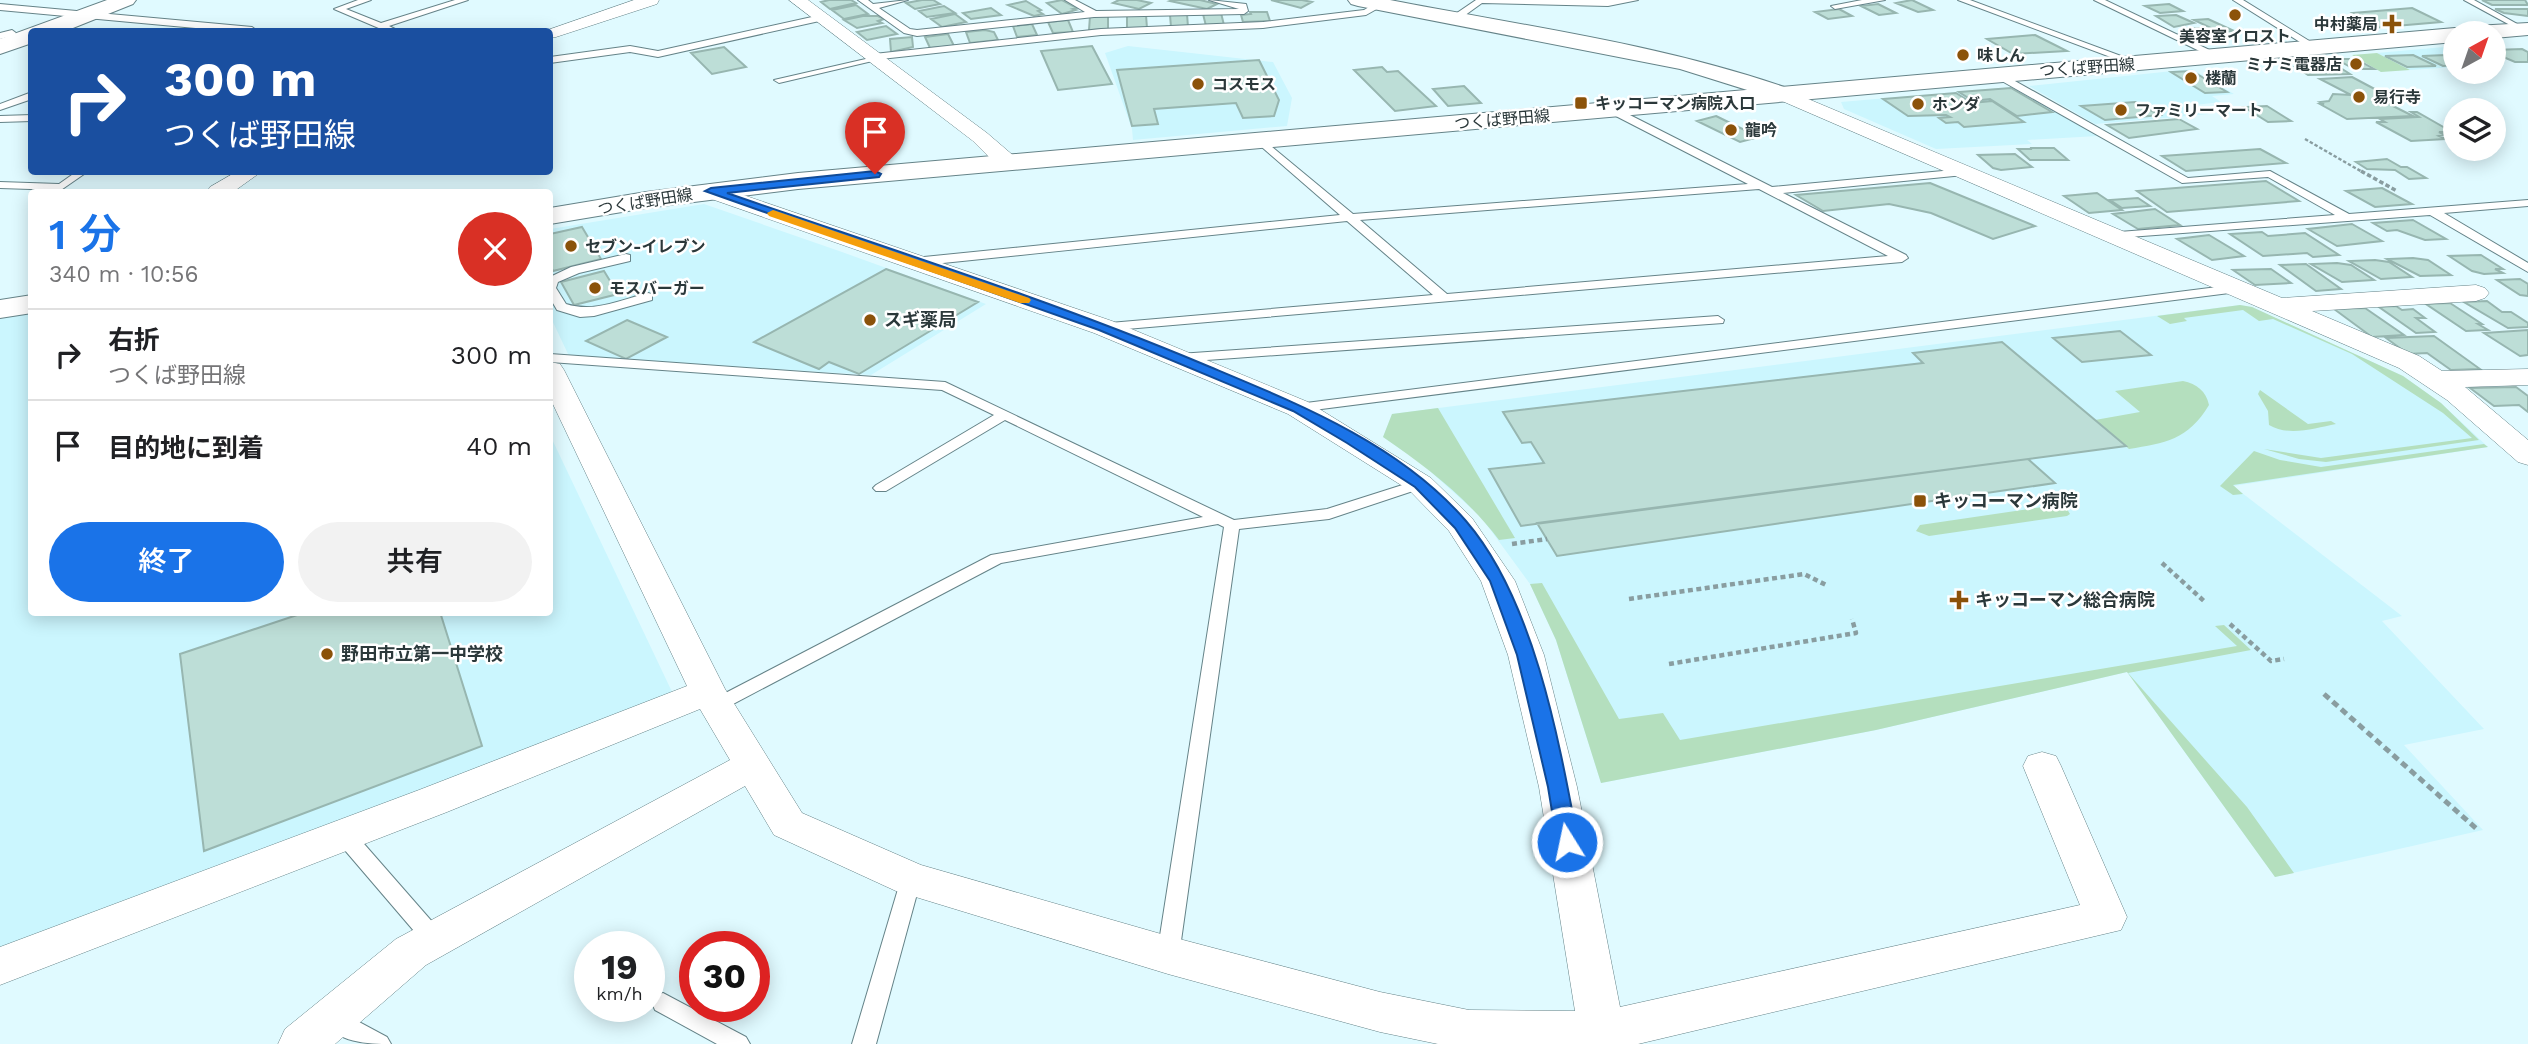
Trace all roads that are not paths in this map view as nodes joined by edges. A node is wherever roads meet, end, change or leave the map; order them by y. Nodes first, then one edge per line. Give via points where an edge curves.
1 (126, 0) edge
2 (367, 0) edge
3 (464, 0) edge
4 (651, 0) edge
5 (797, 0) edge
6 (862, 0) edge
7 (904, 0) edge
8 (1069, 0) edge
9 (1213, 0) edge
10 (1527, 0) edge
11 (1634, 0) edge
12 (1881, 0) edge
13 (1962, 0) edge
14 (2098, 0) edge
15 (2238, 0) edge
16 (2468, 0) edge
17 (1369, 2) edge
18 (1835, 6) dead end
19 (0, 7) edge
20 (871, 7) junction
21 (1094, 14) junction
22 (88, 15) junction
23 (821, 18) junction
24 (1454, 19) junction
25 (382, 25) junction
26 (53, 28) edge
27 (230, 28) edge
28 (388, 28) edge
29 (2526, 29) edge
30 (2506, 31) edge
31 (553, 32) edge
32 (0, 36) edge
33 (2443, 36) edge
34 (14, 39) edge
35 (2314, 47) junction
36 (2217, 56) junction
37 (875, 58) junction
38 (553, 60) edge
39 (2135, 63) junction
40 (1996, 74) junction
41 (779, 80) dead end
42 (1782, 94) junction
43 (28, 96) edge
44 (0, 107) edge
45 (1614, 111) junction
46 (28, 118) edge
47 (0, 120) edge
48 (1260, 140) junction
49 (1007, 162) junction
50 (1964, 172) junction
51 (78, 175) edge
52 (245, 175) edge
53 (0, 185) edge
54 (223, 189) edge
55 (1763, 189) junction
56 (711, 191) junction
57 (2528, 203) edge
58 (2432, 211) junction
59 (553, 216) edge
60 (1352, 217) junction
61 (2346, 217) junction
62 (2119, 236) junction
63 (626, 258) dead end
64 (911, 262) junction
65 (2528, 268) edge
66 (553, 280) edge
67 (2241, 288) junction
68 (553, 293) edge
69 (2476, 293) dead end
70 (648, 297) dead end
71 (1443, 298) junction
72 (28, 305) edge
73 (2281, 305) junction
74 (0, 309) edge
75 (1718, 320) dead end
76 (1103, 327) junction
77 (553, 358) edge
78 (1177, 358) junction
79 (553, 376) edge
80 (2528, 377) edge
81 (2439, 379) junction
82 (1298, 408) junction
83 (1004, 415) junction
84 (2528, 456) edge
85 (1420, 484) junction
86 (881, 488) dead end
87 (1226, 522) junction
88 (712, 699) junction
89 (752, 765) junction
90 (2042, 766) dead end
91 (344, 835) junction
92 (911, 879) junction
93 (434, 939) junction
94 (1168, 955) junction
95 (0, 966) edge
96 (665, 1004) edge
97 (333, 1017) junction
98 (1603, 1038) edge
99 (301, 1044) edge
100 (379, 1044) edge
101 (738, 1044) edge
102 (864, 1044) edge

1 - 22 main road
2 - 25 lane via 338,9
3 - 25 lane
4 - 31 street
5 - 23 street
6 - 20 lane
7 - 20 lane
8 - 21 lane
9 - 21 lane via 1244,10
10 - 11 lane
10 - 24 lane via 1480,1
12 - 18 lane
13 - 39 lane
14 - 36 lane
15 - 35 lane
16 - 29 lane
17 - 24 main road
17 - 37 lane via 1367,12 1263,25 1101,32
19 - 22 lane
20 - 21 lane via 907,32 916,33
22 - 26 main road
22 - 27 lane
23 - 37 street
23 - 38 lane via 658,54 630,49
24 - 42 main road via 1682,63
25 - 28 lane
29 - 30 main road
32 - 34 lane
33 - 35 main road, つくば野田線
35 - 36 main road, つくば野田線
36 - 39 main road, つくば野田線
37 - 41 lane
37 - 49 street
39 - 40 main road, つくば野田線
40 - 42 main road, つくば野田線
40 - 61 lane via 2186,181 2270,174
42 - 45 main road, つくば野田線
42 - 50 street
43 - 44 lane
45 - 48 main road, つくば野田線
45 - 55 lane
46 - 47 lane
48 - 49 main road, つくば野田線
48 - 60 lane
49 - 56 main road, つくば野田線
50 - 55 lane
50 - 62 street
51 - 53 lane via 61,187
52 - 54 street
55 - 60 lane
55 - 71 lane via 1902,258
56 - 59 main road, つくば野田線
56 - 64 street
57 - 58 lane
58 - 61 lane
58 - 65 lane
60 - 64 lane
60 - 71 lane
61 - 62 lane
62 - 67 street
63 - 66 lane
64 - 76 street
67 - 73 street
67 - 82 lane
68 - 70 lane via 561,307 580,313
69 - 73 street
71 - 76 lane
72 - 74 main road
73 - 81 street
75 - 78 lane
76 - 78 street
77 - 83 lane via 946,386
78 - 82 street
79 - 88 street
80 - 81 street
81 - 84 street
82 - 85 street
83 - 86 lane
83 - 87 lane
85 - 87 lane via 1329,514
85 - 98 street via 1461,525 1498,581 1526,655 1558,787
87 - 88 lane via 997,559
87 - 94 lane
88 - 89 street
88 - 91 street
89 - 92 street via 788,824
89 - 93 street
90 - 98 street via 2106,917
91 - 93 lane
91 - 95 street
92 - 94 street
92 - 102 lane
93 - 97 street via 411,952
94 - 98 street via 1380,1012 1469,1030
96 - 101 lane
97 - 99 street
97 - 100 lane

